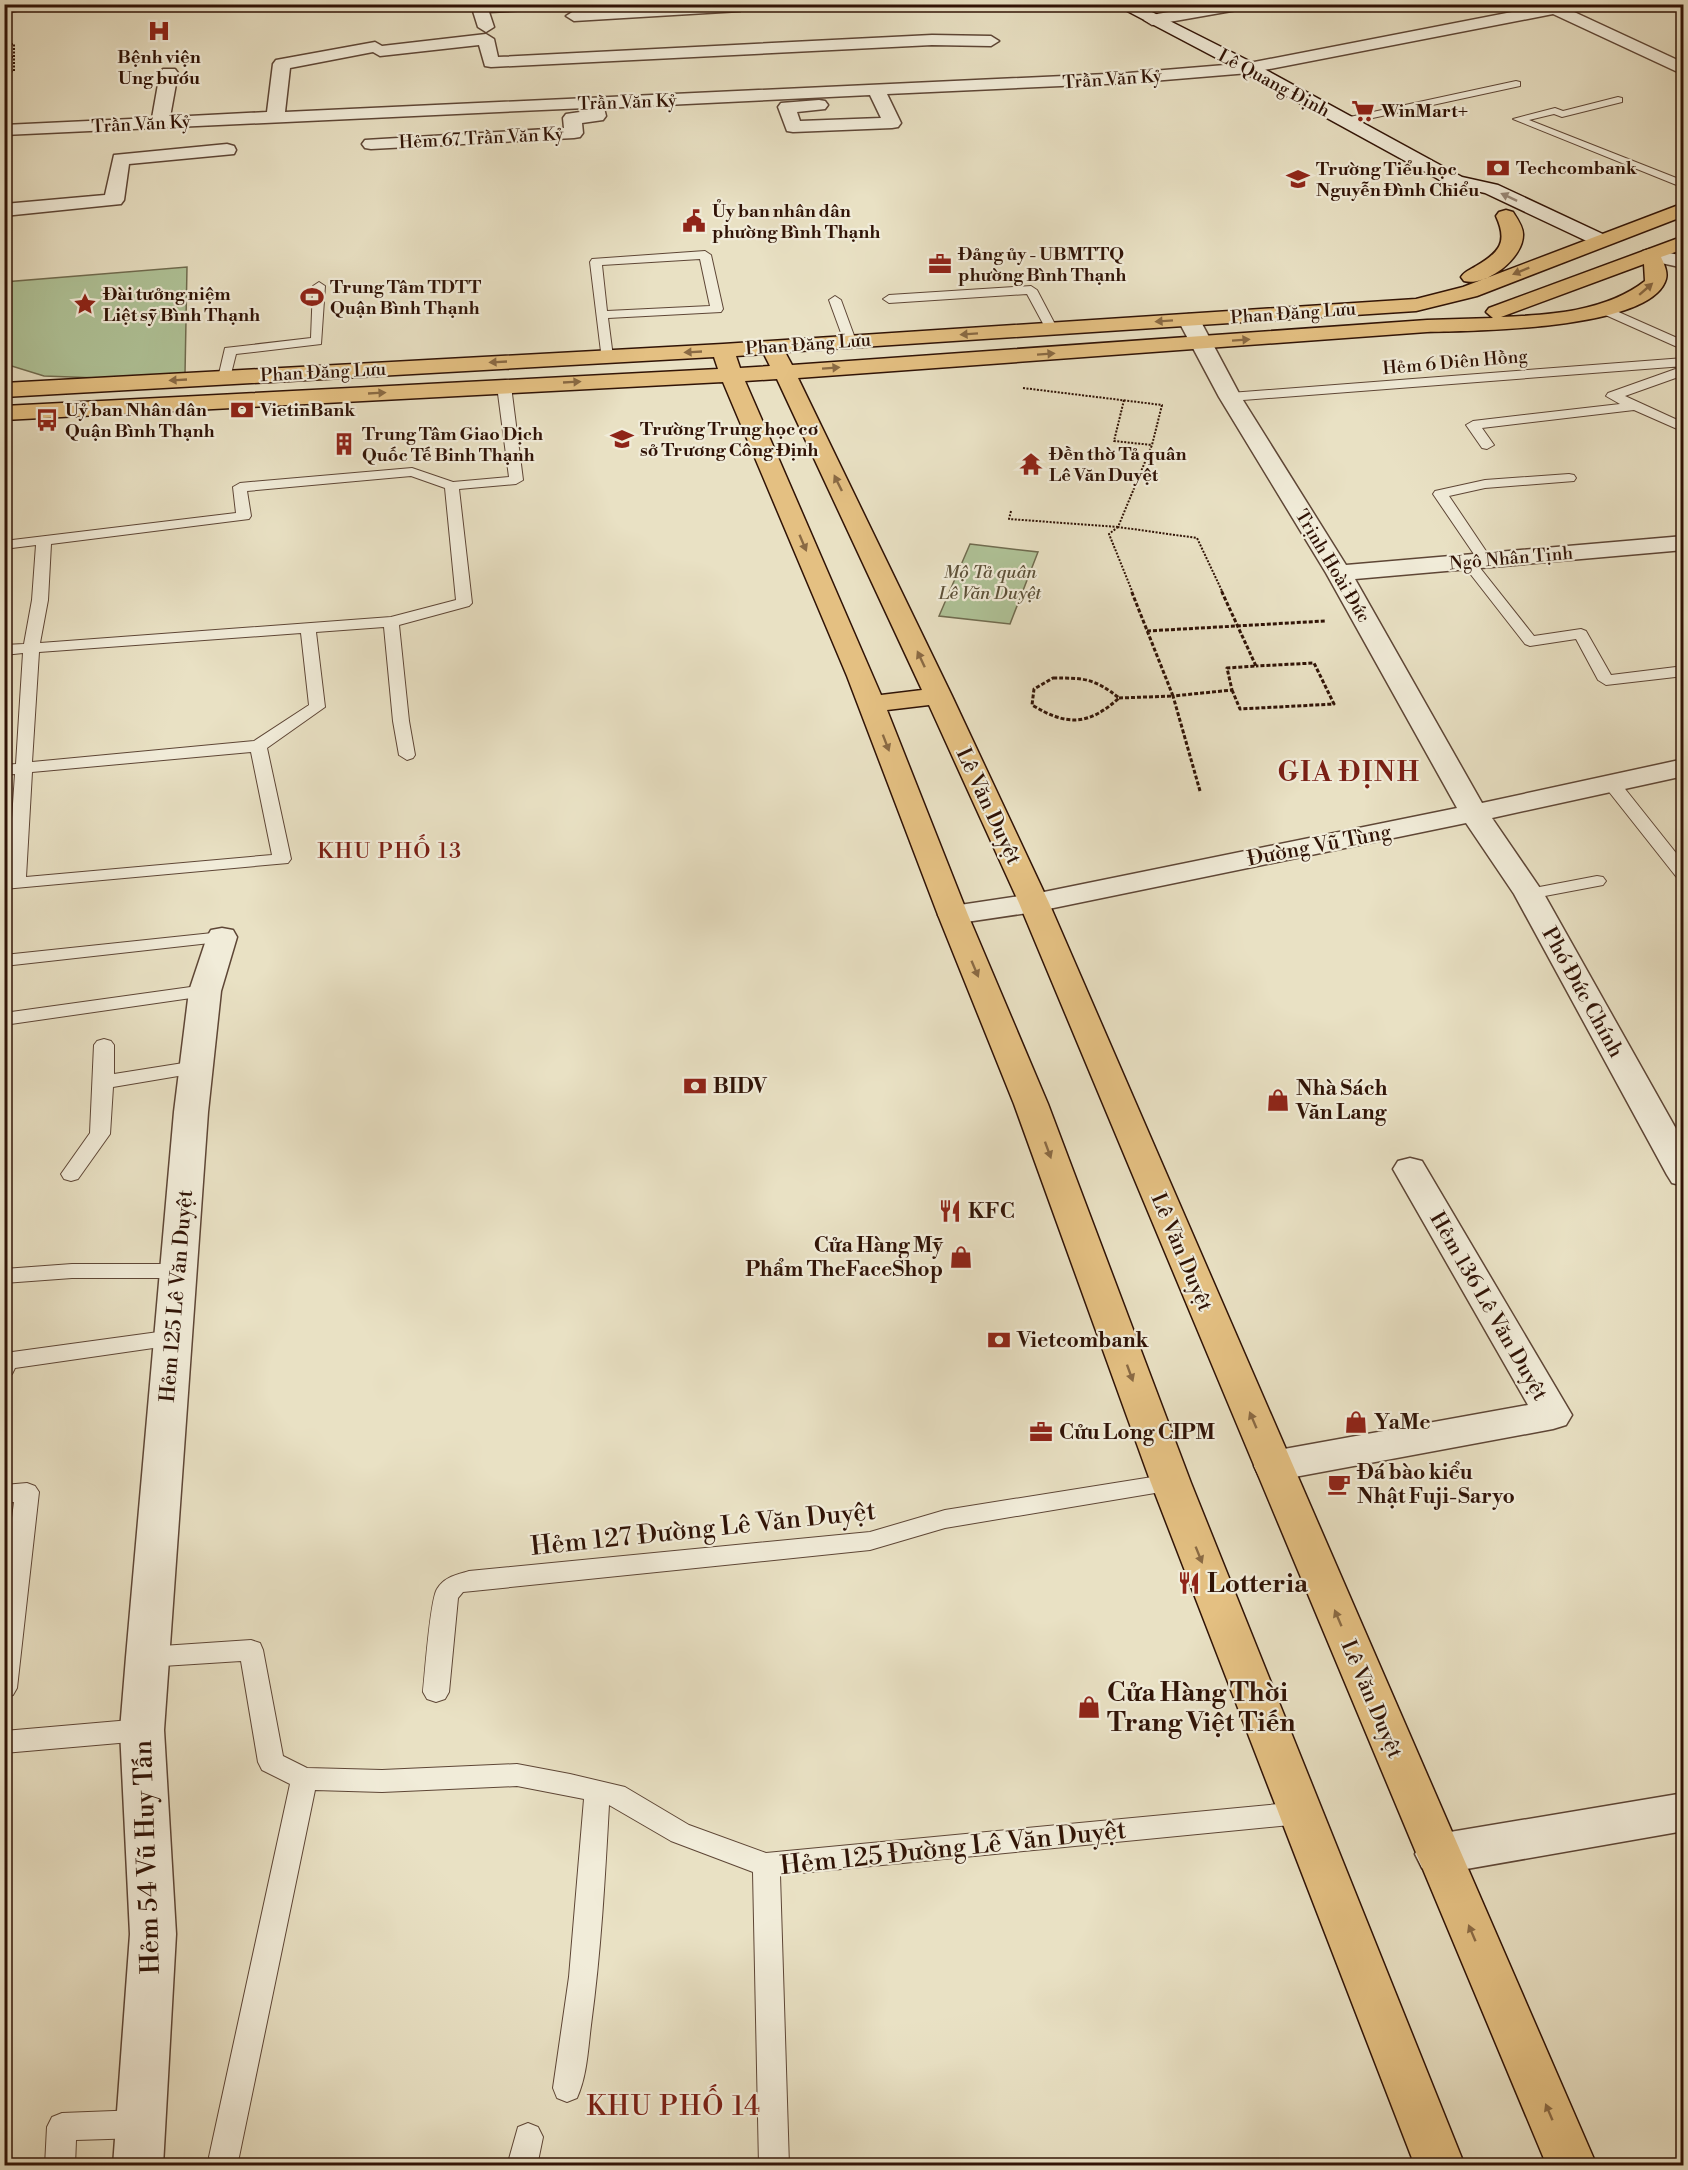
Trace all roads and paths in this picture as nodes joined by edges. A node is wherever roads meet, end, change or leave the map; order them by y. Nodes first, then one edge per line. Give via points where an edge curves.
1 (30, 4) edge
2 (437, 4) edge
3 (548, 4) edge
4 (1122, 4) edge
5 (1512, 4) edge
6 (1581, 4) edge
7 (1234, 5) edge
8 (740, 6) edge
9 (4, 8) edge
10 (416, 8) dead end
11 (1555, 9) junction
12 (1534, 13) junction
13 (1152, 20) junction
14 (575, 22) edge
15 (486, 27) dead end
16 (806, 29) dead end
17 (356, 32) dead end
18 (991, 41) dead end
19 (4, 45) edge
20 (377, 49) junction
21 (758, 50) junction
22 (14, 57) junction
23 (4, 58) edge
24 (396, 64) dead end
25 (1249, 68) junction
26 (1683, 70) edge
27 (4, 72) edge
28 (576, 72) junction
29 (169, 73) dead end
30 (1128, 78) junction
31 (489, 80) dead end
32 (1516, 84) dead end
33 (877, 91) junction
34 (776, 96) junction
35 (1136, 97) dead end
36 (1618, 100) dead end
37 (585, 104) junction
38 (851, 104) dead end
39 (275, 118) junction
40 (1345, 121) junction
41 (160, 123) junction
42 (4, 130) edge
43 (370, 144) dead end
44 (227, 150) dead end
45 (1456, 181) junction
46 (1683, 185) edge
47 (1683, 209) edge
48 (4, 210) edge
49 (1506, 216) junction
50 (1532, 229) dead end
51 (1600, 240) junction
52 (1683, 242) edge
53 (1566, 245) junction
54 (1650, 255) junction
55 (1683, 262) edge
56 (1618, 267) junction
57 (319, 286) dead end
58 (889, 299) dead end
59 (835, 300) dead end
60 (1416, 305) junction
61 (1605, 310) junction
62 (602, 315) junction
63 (1189, 320) junction
64 (1427, 326) junction
65 (1051, 328) junction
66 (850, 341) junction
67 (1202, 343) junction
68 (1683, 346) edge
69 (772, 347) junction
70 (608, 357) junction
71 (727, 362) junction
72 (1683, 362) edge
73 (1683, 370) edge
74 (784, 372) junction
75 (224, 378) junction
76 (504, 386) junction
77 (1017, 387) dead end
78 (4, 390) edge
79 (1230, 397) junction
80 (1124, 400) junction
81 (1636, 406) junction
82 (4, 413) edge
83 (1683, 428) edge
84 (1152, 445) junction
85 (1487, 445) dead end
86 (1569, 478) dead end
87 (452, 486) junction
88 (1011, 512) dead end
89 (1119, 527) junction
90 (44, 540) junction
91 (1683, 543) edge
92 (4, 545) edge
93 (1477, 561) junction
94 (1339, 573) junction
95 (1325, 621) dead end
96 (391, 622) junction
97 (1238, 627) junction
98 (308, 628) junction
99 (1147, 631) junction
100 (31, 648) junction
101 (4, 650) edge
102 (1256, 666) junction
103 (1683, 671) edge
104 (1232, 690) junction
105 (939, 696) junction
106 (1173, 696) junction
107 (1119, 698) junction
108 (871, 704) junction
109 (258, 746) junction
110 (407, 755) dead end
111 (1683, 767) edge
112 (22, 768) junction
113 (4, 770) edge
114 (1612, 784) junction
115 (1200, 791) dead end
116 (1474, 813) junction
117 (1683, 875) edge
118 (1598, 881) dead end
119 (11, 883) edge
120 (1529, 894) junction
121 (1034, 903) junction
122 (953, 915) junction
123 (222, 937) joint
124 (4, 961) edge
125 (205, 991) junction
126 (4, 1019) edge
127 (104, 1045) dead end
128 (196, 1067) junction
129 (104, 1082) junction
130 (1410, 1169) dead end
131 (71, 1174) dead end
132 (1683, 1175) edge
133 (178, 1271) junction
134 (4, 1276) edge
135 (173, 1338) junction
136 (4, 1368) edge
137 (1273, 1466) junction
138 (1171, 1483) junction
139 (4, 1494) edge
140 (147, 1657) junction
141 (4, 1688) edge
142 (436, 1692) dead end
143 (142, 1730) junction
144 (4, 1742) edge
145 (304, 1779) junction
146 (597, 1792) junction
147 (1683, 1812) edge
148 (1300, 1813) junction
149 (1438, 1854) junction
150 (766, 1865) junction
151 (567, 2088) dead end
152 (528, 2137) dead end
153 (139, 2145) edge
154 (224, 2157) dead end
155 (60, 2166) edge
156 (522, 2166) edge
157 (774, 2166) edge
158 (1440, 2166) edge
159 (1572, 2166) edge

1 - 9 street
2 - 10 lane
3 - 15 street via 480,8
4 - 13 street, Lê Quang Định
5 - 12 lane
6 - 11 street, Trần Văn Kỷ
7 - 13 street
8 - 14 street via 663,10 672,25
11 - 12 street, Trần Văn Kỷ
11 - 26 street
12 - 25 street, Trần Văn Kỷ
13 - 25 street, Lê Quang Định
14 - 28 street
16 - 21 street via 776,37 759,45
17 - 20 street
18 - 21 street via 932,40
19 - 22 path via 14,44
20 - 24 street
20 - 28 street via 486,39 491,62
20 - 39 street via 282,64
21 - 28 street
21 - 34 street
22 - 23 path
22 - 27 path via 14,71
25 - 30 street, Trần Văn Kỷ
25 - 40 street, Lê Quang Định
28 - 31 street via 488,71
28 - 37 street
29 - 41 street
30 - 33 street, Trần Văn Kỷ
30 - 35 street
32 - 40 lane
33 - 34 street, Trần Văn Kỷ
33 - 38 street via 892,123 793,128 787,107
34 - 37 street, Trần Văn Kỷ
36 - 46 lane via 1562,114 1555,111 1518,119
37 - 39 street, Trần Văn Kỷ
37 - 43 street, Hẻm 67 Trần Văn Kỷ via 597,116 572,118 574,133
39 - 41 street, Trần Văn Kỷ
40 - 45 street, Lê Quang Định
41 - 42 street, Trần Văn Kỷ
44 - 48 street via 121,159 114,200
45 - 49 street, Lê Quang Định via 1468,195
51 -> 45 street, Lê Quang Định via 1491,189
47 - 51 main road, Phan Đăng Lưu
49 - 50 street, Lê Quang Định
49 - 60 main road via 1513,234 1504,255 1488,268
51 - 53 main road, Phan Đăng Lưu
51 - 54 main road
52 - 54 main road
53 - 56 main road
53 -> 60 main road, Phan Đăng Lưu via 1470,292
54 - 55 street
54 - 56 main road, Phan Đăng Lưu
61 -> 54 main road, Phan Đăng Lưu via 1639,296 1653,285 1657,272
56 - 64 main road, Phan Đăng Lưu via 1496,312
57 - 75 lane via 317,341 230,351
58 - 65 lane via 1031,290
59 - 66 lane
60 - 63 main road, Phan Đăng Lưu
61 - 64 main road, Phan Đăng Lưu via 1529,322
61 - 68 lane
62 - 62 lane via 596,262 705,255 717,309
62 - 70 lane
63 -> 65 main road, Phan Đăng Lưu
63 - 67 street, Trịnh Hoài Đức
67 -> 64 main road, Phan Đăng Lưu
65 -> 66 main road, Phan Đăng Lưu
66 - 69 main road, Phan Đăng Lưu
74 -> 67 main road, Phan Đăng Lưu
67 - 79 street, Trịnh Hoài Đức
69 - 71 main road, Phan Đăng Lưu
69 - 74 main road, Lê Văn Duyệt
71 -> 70 main road, Phan Đăng Lưu
70 -> 75 main road, Phan Đăng Lưu
71 - 74 main road, Phan Đăng Lưu
76 -> 71 main road, Phan Đăng Lưu
71 -> 108 main road
72 - 79 lane, Hẻm 6 Diên Hồng
73 - 81 lane via 1613,396
105 -> 74 main road, Lê Văn Duyệt
75 -> 78 main road, Phan Đăng Lưu
82 -> 76 main road, Phan Đăng Lưu
76 - 87 lane via 516,480
77 - 80 path
79 - 94 street, Trịnh Hoài Đức
80 - 84 path via 1162,405
80 - 84 path via 1114,441
81 - 83 lane
81 - 85 lane via 1473,425
84 - 89 path
86 - 93 lane via 1485,484 1440,494
87 - 90 lane via 412,472 240,487 244,516
87 - 96 lane via 464,603
88 - 89 path via 1009,519
89 - 97 path via 1197,538
89 - 99 path via 1109,534
90 - 92 lane
90 - 100 lane via 40,600
91 - 93 street, Ngô Nhân Tịnh
93 - 94 street, Ngô Nhân Tịnh
93 - 103 lane via 1530,641 1581,634 1606,680
94 - 116 street, Trịnh Hoài Đức
95 - 97 path
96 - 98 lane
96 - 110 lane
97 - 99 path
97 - 102 path
98 - 100 lane
98 - 109 lane via 316,707
99 - 106 path
100 - 101 lane
100 - 112 lane
102 - 104 path via 1227,668
102 - 104 path via 1314,663 1334,704 1240,709
104 - 106 path
105 - 108 main road
105 - 121 main road, Lê Văn Duyệt
106 - 107 path
106 - 115 path
107 - 107 path via 1084,678 1053,678 1034,689 1032,705 1067,721 1089,720
108 -> 122 main road
109 - 112 lane
109 - 119 lane via 282,859
111 - 114 street, Đường Vũ Tùng
112 - 113 lane
112 - 119 lane
114 - 116 street, Đường Vũ Tùng
114 - 117 lane
116 - 120 street, Phó Đức Chính
116 - 121 street, Đường Vũ Tùng
118 - 120 lane
120 - 132 street, Phó Đức Chính
121 - 122 street, Đường Vũ Tùng
137 -> 121 main road, Lê Văn Duyệt
122 -> 138 main road via 1031,1104
123 - 124 lane
123 - 125 street, Hẻm 125 Lê Văn Duyệt
125 - 126 lane
125 - 128 street, Hẻm 125 Lê Văn Duyệt
127 - 129 lane
128 - 129 lane
128 - 133 street, Hẻm 125 Lê Văn Duyệt
129 - 131 lane via 100,1134
130 - 137 street, Hẻm 136 Lê Văn Duyệt via 1552,1415
133 - 134 lane via 72,1271
133 - 135 street, Hẻm 125 Lê Văn Duyệt
135 - 136 lane via 5,1361
135 - 140 street, Hẻm 125 Lê Văn Duyệt
149 -> 137 main road, Lê Văn Duyệt
138 - 142 lane, Hẻm 127 Đường Lê Văn Duyệt via 945,1518 870,1541 469,1581 455,1585 446,1594
138 -> 148 main road
139 - 141 lane via 27,1492
140 - 143 street, Hẻm 54 Vũ Huy Tấn
140 - 145 lane, Hẻm 125 Đường Lê Văn Duyệt via 251,1650 270,1762
143 - 144 lane
143 - 153 street, Hẻm 54 Vũ Huy Tấn via 153,1934
145 - 146 lane, Hẻm 125 Đường Lê Văn Duyệt via 382,1781 517,1774
145 - 154 lane
146 - 150 lane, Hẻm 125 Đường Lê Văn Duyệt via 616,1795 680,1833
146 - 151 lane via 576,2038
147 - 149 street
148 - 150 lane, Hẻm 125 Đường Lê Văn Duyệt
148 - 158 main road
159 -> 149 main road, Lê Văn Duyệt
150 - 157 lane
152 - 156 lane
153 - 155 lane via 62,2127

